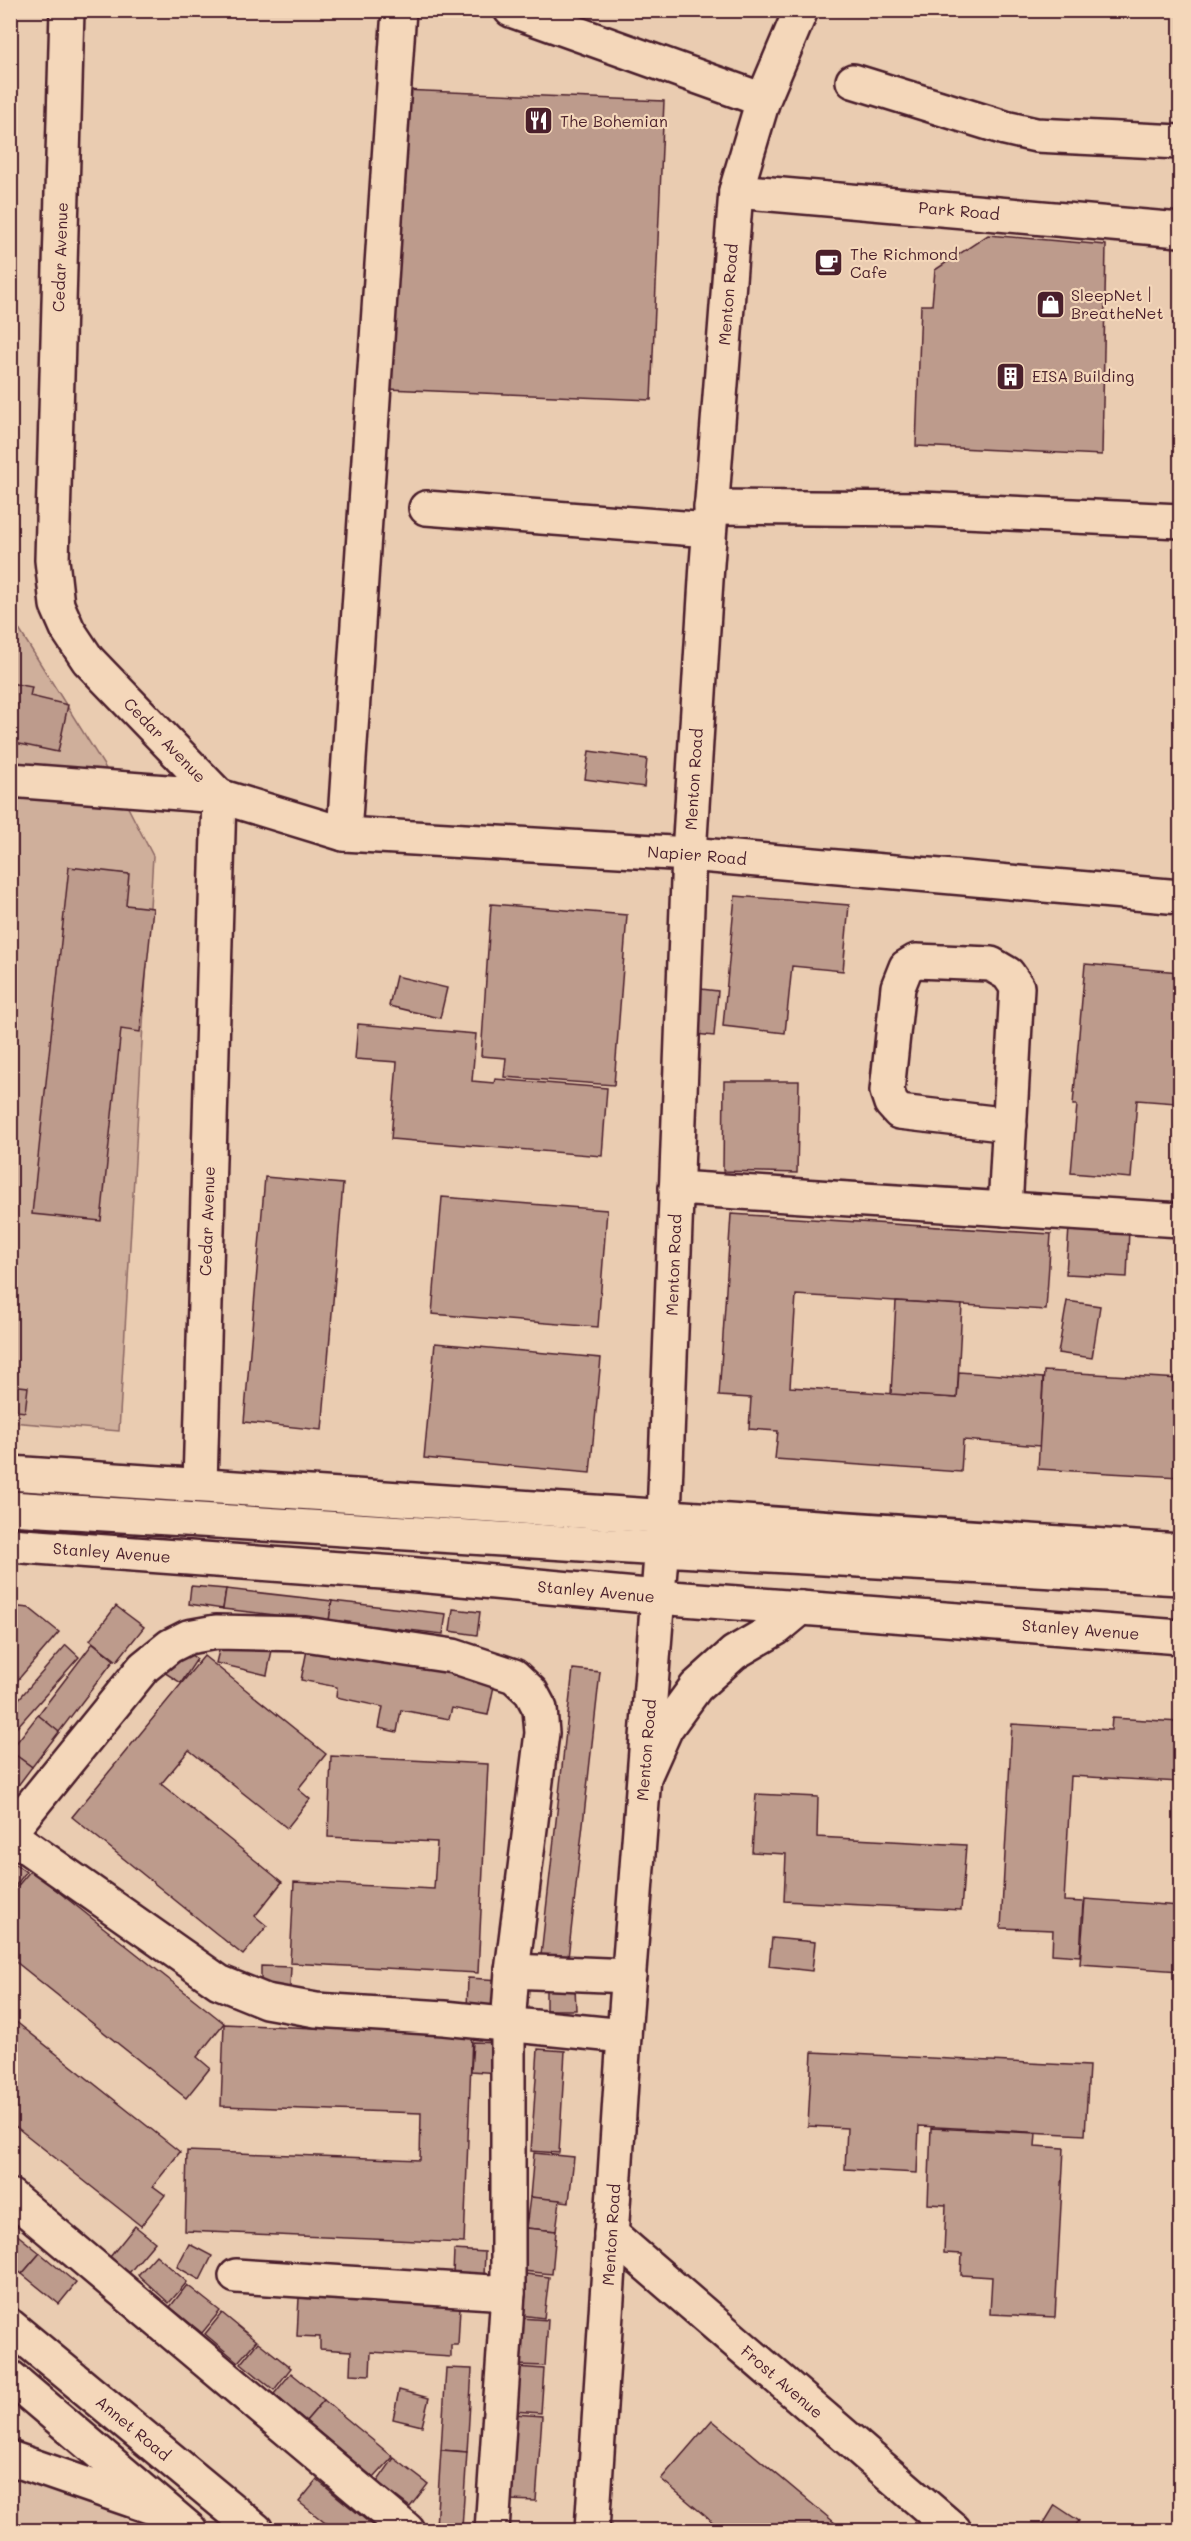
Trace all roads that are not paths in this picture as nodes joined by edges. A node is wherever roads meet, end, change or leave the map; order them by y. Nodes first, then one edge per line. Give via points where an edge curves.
1 (67, 10) edge
2 (399, 10) edge
3 (511, 10) edge
4 (801, 10) edge
5 (853, 81) dead end
6 (763, 100) junction
7 (1180, 142) edge
8 (736, 191) junction
9 (1180, 230) edge
10 (426, 508) dead end
11 (710, 518) junction
12 (1180, 521) edge
13 (10, 780) edge
14 (219, 796) junction
15 (344, 834) junction
16 (689, 854) junction
17 (1180, 897) edge
18 (1010, 1125) junction
19 (676, 1188) junction
20 (1005, 1209) junction
21 (1180, 1220) edge
22 (10, 1473) edge
23 (200, 1485) junction
24 (10, 1508) edge
25 (664, 1518) junction
26 (10, 1545) edge
27 (661, 1550) junction
28 (1180, 1551) edge
29 (1180, 1578) edge
30 (658, 1597) junction
31 (801, 1608) junction
32 (1180, 1637) edge
33 (645, 1775) junction
34 (10, 1833) edge
35 (512, 1971) junction
36 (629, 1976) junction
37 (508, 2026) junction
38 (624, 2036) junction
39 (10, 2196) edge
40 (611, 2234) junction
41 (236, 2276) dead end
42 (508, 2293) junction
43 (10, 2326) edge
44 (10, 2377) edge
45 (10, 2458) edge
46 (179, 2522) edge
47 (256, 2530) edge
48 (407, 2530) edge
49 (492, 2530) edge
50 (592, 2530) edge
51 (954, 2530) edge

1 - 14 street, Cedar Avenue via 52,560 57,605 88,660
2 - 15 street
3 - 6 street
4 - 6 street, Menton Road
5 - 7 street via 1036,135
6 - 8 street, Menton Road
8 - 9 street, Park Road
8 - 11 street, Menton Road
10 - 11 street
11 - 12 street via 921,509
11 - 16 street, Menton Road
13 - 14 street, Napier Road
14 - 15 street, Napier Road
14 - 23 street, Cedar Avenue
15 - 16 street, Napier Road
16 - 17 street, Napier Road
16 - 19 street, Menton Road
18 - 18 street via 899,1112 891,1103 887,1091 898,987 906,967 916,961 991,964 1008,974 1017,987
18 - 20 street
19 - 20 street
19 - 25 street, Menton Road
20 - 21 street
22 - 23 street
23 - 25 street
24 - 27 street
25 - 27 street, Menton Road
25 - 28 street
26 - 30 street, Stanley Avenue
27 - 29 street
27 - 30 street, Menton Road
30 - 31 street, Stanley Avenue
30 - 33 street, Menton Road
31 - 32 street, Stanley Avenue
31 - 33 street via 777,1628 734,1653 696,1687 666,1728
33 - 36 street, Menton Road
34 - 35 street via 144,1668 170,1646 188,1637 216,1632 305,1634 453,1656 514,1676 531,1692 540,1709 542,1733
34 - 37 street via 219,1982 266,2001 316,2010
35 - 36 street
35 - 37 street
36 - 38 street, Menton Road
37 - 38 street
37 - 42 street
38 - 40 street, Menton Road
39 - 48 street
40 - 50 street, Menton Road
40 - 51 street, Frost Avenue
41 - 42 street
42 - 49 street
43 - 47 street, Annet Road
44 - 46 street
45 - 46 street

